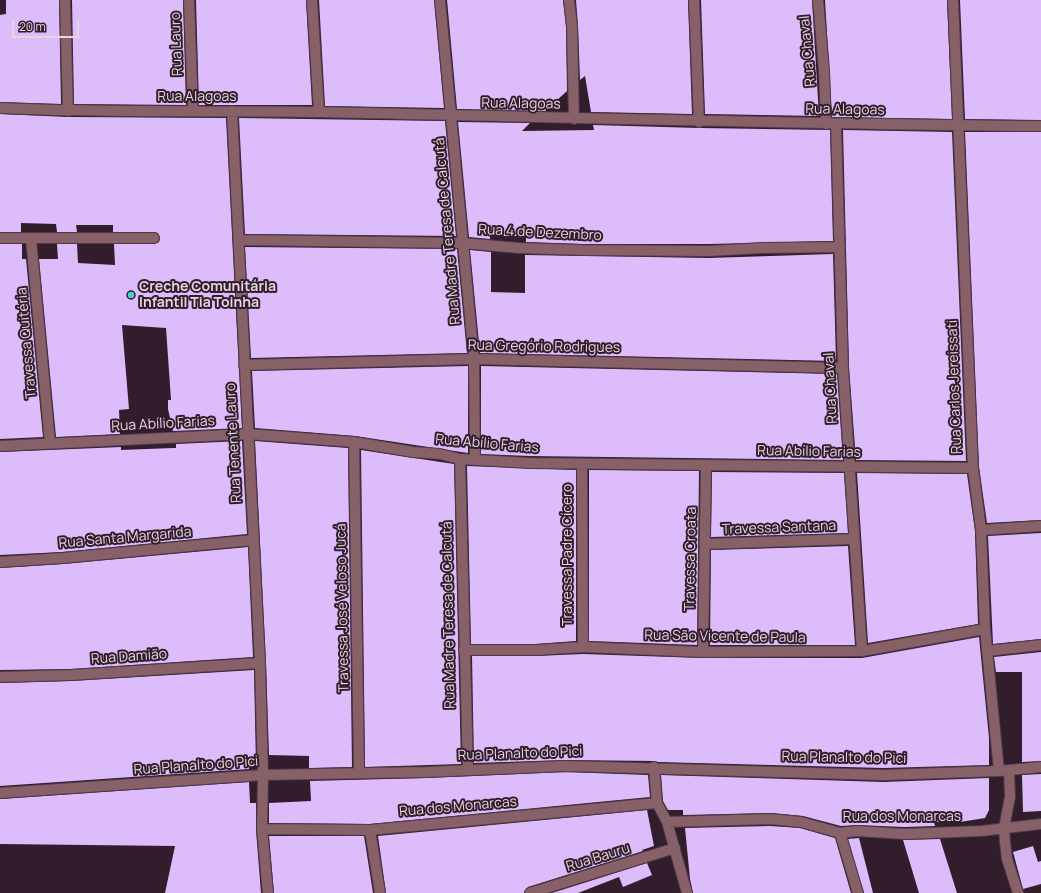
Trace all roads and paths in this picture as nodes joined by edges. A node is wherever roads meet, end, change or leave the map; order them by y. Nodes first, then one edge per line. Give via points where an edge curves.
1 (65, 0) edge
2 (189, 0) edge
3 (312, 0) edge
4 (440, 0) edge
5 (569, 0) edge
6 (694, 0) edge
7 (818, 0) edge
8 (953, 0) edge
9 (0, 108) edge
10 (193, 110) junction
11 (68, 111) junction
12 (232, 111) junction
13 (319, 112) junction
14 (451, 116) junction
15 (574, 119) junction
16 (699, 122) junction
17 (826, 124) junction
18 (836, 124) junction
19 (958, 126) junction
20 (1041, 126) edge
21 (0, 238) edge
22 (154, 238) dead end
23 (32, 239) junction
24 (238, 240) junction
25 (462, 243) junction
26 (840, 247) junction
27 (474, 359) junction
28 (244, 365) junction
29 (843, 368) junction
30 (248, 434) junction
31 (354, 442) junction
32 (50, 443) junction
33 (0, 446) edge
34 (460, 459) junction
35 (475, 460) junction
36 (582, 464) junction
37 (706, 465) junction
38 (849, 467) junction
39 (973, 468) junction
40 (1041, 526) edge
41 (981, 530) junction
42 (854, 539) junction
43 (253, 540) junction
44 (705, 544) junction
45 (0, 562) edge
46 (985, 629) junction
47 (1041, 645) edge
48 (583, 647) junction
49 (464, 650) junction
50 (862, 651) junction
51 (987, 651) junction
52 (703, 652) junction
53 (260, 663) junction
54 (0, 677) edge
55 (654, 767) junction
56 (1041, 767) edge
57 (468, 770) junction
58 (1010, 770) junction
59 (999, 771) junction
60 (359, 772) junction
61 (263, 775) junction
62 (0, 793) edge
63 (657, 803) junction
64 (667, 822) junction
65 (1041, 824) edge
66 (1004, 828) junction
67 (262, 829) junction
68 (370, 830) junction
69 (840, 833) junction
70 (675, 848) junction
71 (268, 893) edge
72 (380, 893) edge
73 (530, 893) edge
74 (687, 893) edge
75 (858, 893) edge
76 (1018, 893) edge

1 - 11 street
2 - 10 street, Rua Lauro
3 - 13 street
4 - 14 street, Rua Madre Teresa de Calcutá
5 - 15 street
6 - 16 street
7 - 17 street, Rua Chaval
8 - 19 street, Rua Carlos Jereissati
9 - 11 street, Rua Alagoas
10 - 11 street, Rua Alagoas
10 - 12 street, Rua Alagoas
12 - 13 street, Rua Alagoas
12 - 24 street, Rua Tenente Lauro
13 - 14 street, Rua Alagoas
14 - 15 street, Rua Alagoas
14 - 25 street, Rua Madre Teresa de Calcutá
15 - 16 street, Rua Alagoas
16 - 17 street, Rua Alagoas
17 - 18 street, Rua Alagoas
18 - 19 street, Rua Alagoas
18 - 26 street, Rua Chaval
19 - 20 street, Rua Alagoas
19 - 39 street, Rua Carlos Jereissati
21 - 23 street
22 - 23 street
23 - 32 street, Travessa Quitéria
24 - 25 street, Rua 4 de Dezembro
24 - 28 street, Rua Tenente Lauro
25 - 26 street, Rua 4 de Dezembro via 582,250 709,251
25 - 27 street, Rua Madre Teresa de Calcutá
26 - 29 street, Rua Chaval
27 - 28 street, Rua Gregório Rodrigues
27 - 29 street, Rua Gregório Rodrigues
27 - 35 street, Rua Madre Teresa de Calcutá
28 - 30 street, Rua Tenente Lauro
29 - 38 street, Rua Chaval
30 - 31 street, Rua Abílio Farias
30 - 32 street, Rua Abílio Farias
30 - 43 street, Rua Tenente Lauro
31 - 34 street, Rua Abílio Farias
31 - 60 street, Travessa José Veloso Jucá
32 - 33 street, Rua Abílio Farias
34 - 35 street, Rua Abílio Farias
34 - 49 street, Rua Madre Teresa de Calcutá
35 - 36 street, Rua Abílio Farias
36 - 37 street, Rua Abílio Farias
36 - 48 street, Travessa Padre Cícero
37 - 38 street, Rua Abílio Farias
37 - 44 street, Travessa Croata
38 - 39 street, Rua Abílio Farias
38 - 42 street, Rua Chaval
39 - 41 street, Rua Carlos Jereissati
40 - 41 street
41 - 46 street, Rua Carlos Jereissati
42 - 44 street, Travessa Santana
42 - 50 street, Rua Chaval
43 - 45 street, Rua Santa Margarida
43 - 53 street, Rua Tenente Lauro
44 - 52 street, Travessa Croata
46 - 50 street, Rua São Vicente de Paula
46 - 51 street, Rua Carlos Jereissati
47 - 51 street
48 - 49 street, Rua São Vicente de Paula
48 - 52 street, Rua São Vicente de Paula
49 - 57 street, Rua Madre Teresa de Calcutá
50 - 52 street, Rua São Vicente de Paula
51 - 59 street, Rua Carlos Jereissati
53 - 54 street, Rua Damião
53 - 61 street, Rua Tenente Lauro
55 - 57 street, Rua Planalto do Pici via 566,766
55 - 59 street, Rua Planalto do Pici via 883,775
55 - 63 street
56 - 58 street, Rua Planalto do Pici
57 - 60 street, Rua Planalto do Pici
58 - 59 street, Rua Planalto do Pici
58 - 66 street via 1010,797
60 - 61 street, Rua Planalto do Pici
61 - 62 street, Rua Planalto do Pici
61 - 67 street, Rua Tenente Lauro
63 - 64 street
63 - 68 street, Rua dos Monarcas
64 - 69 street, Rua dos Monarcas via 770,819 801,822
64 - 70 street
65 - 66 street, Rua dos Monarcas
66 - 69 street, Rua dos Monarcas via 904,834 857,830
66 - 76 street via 1007,859
67 - 68 street, Rua dos Monarcas
67 - 71 street, Rua Tenente Lauro
68 - 72 street
69 - 75 street
70 - 73 street, Rua Bauru
70 - 74 street

